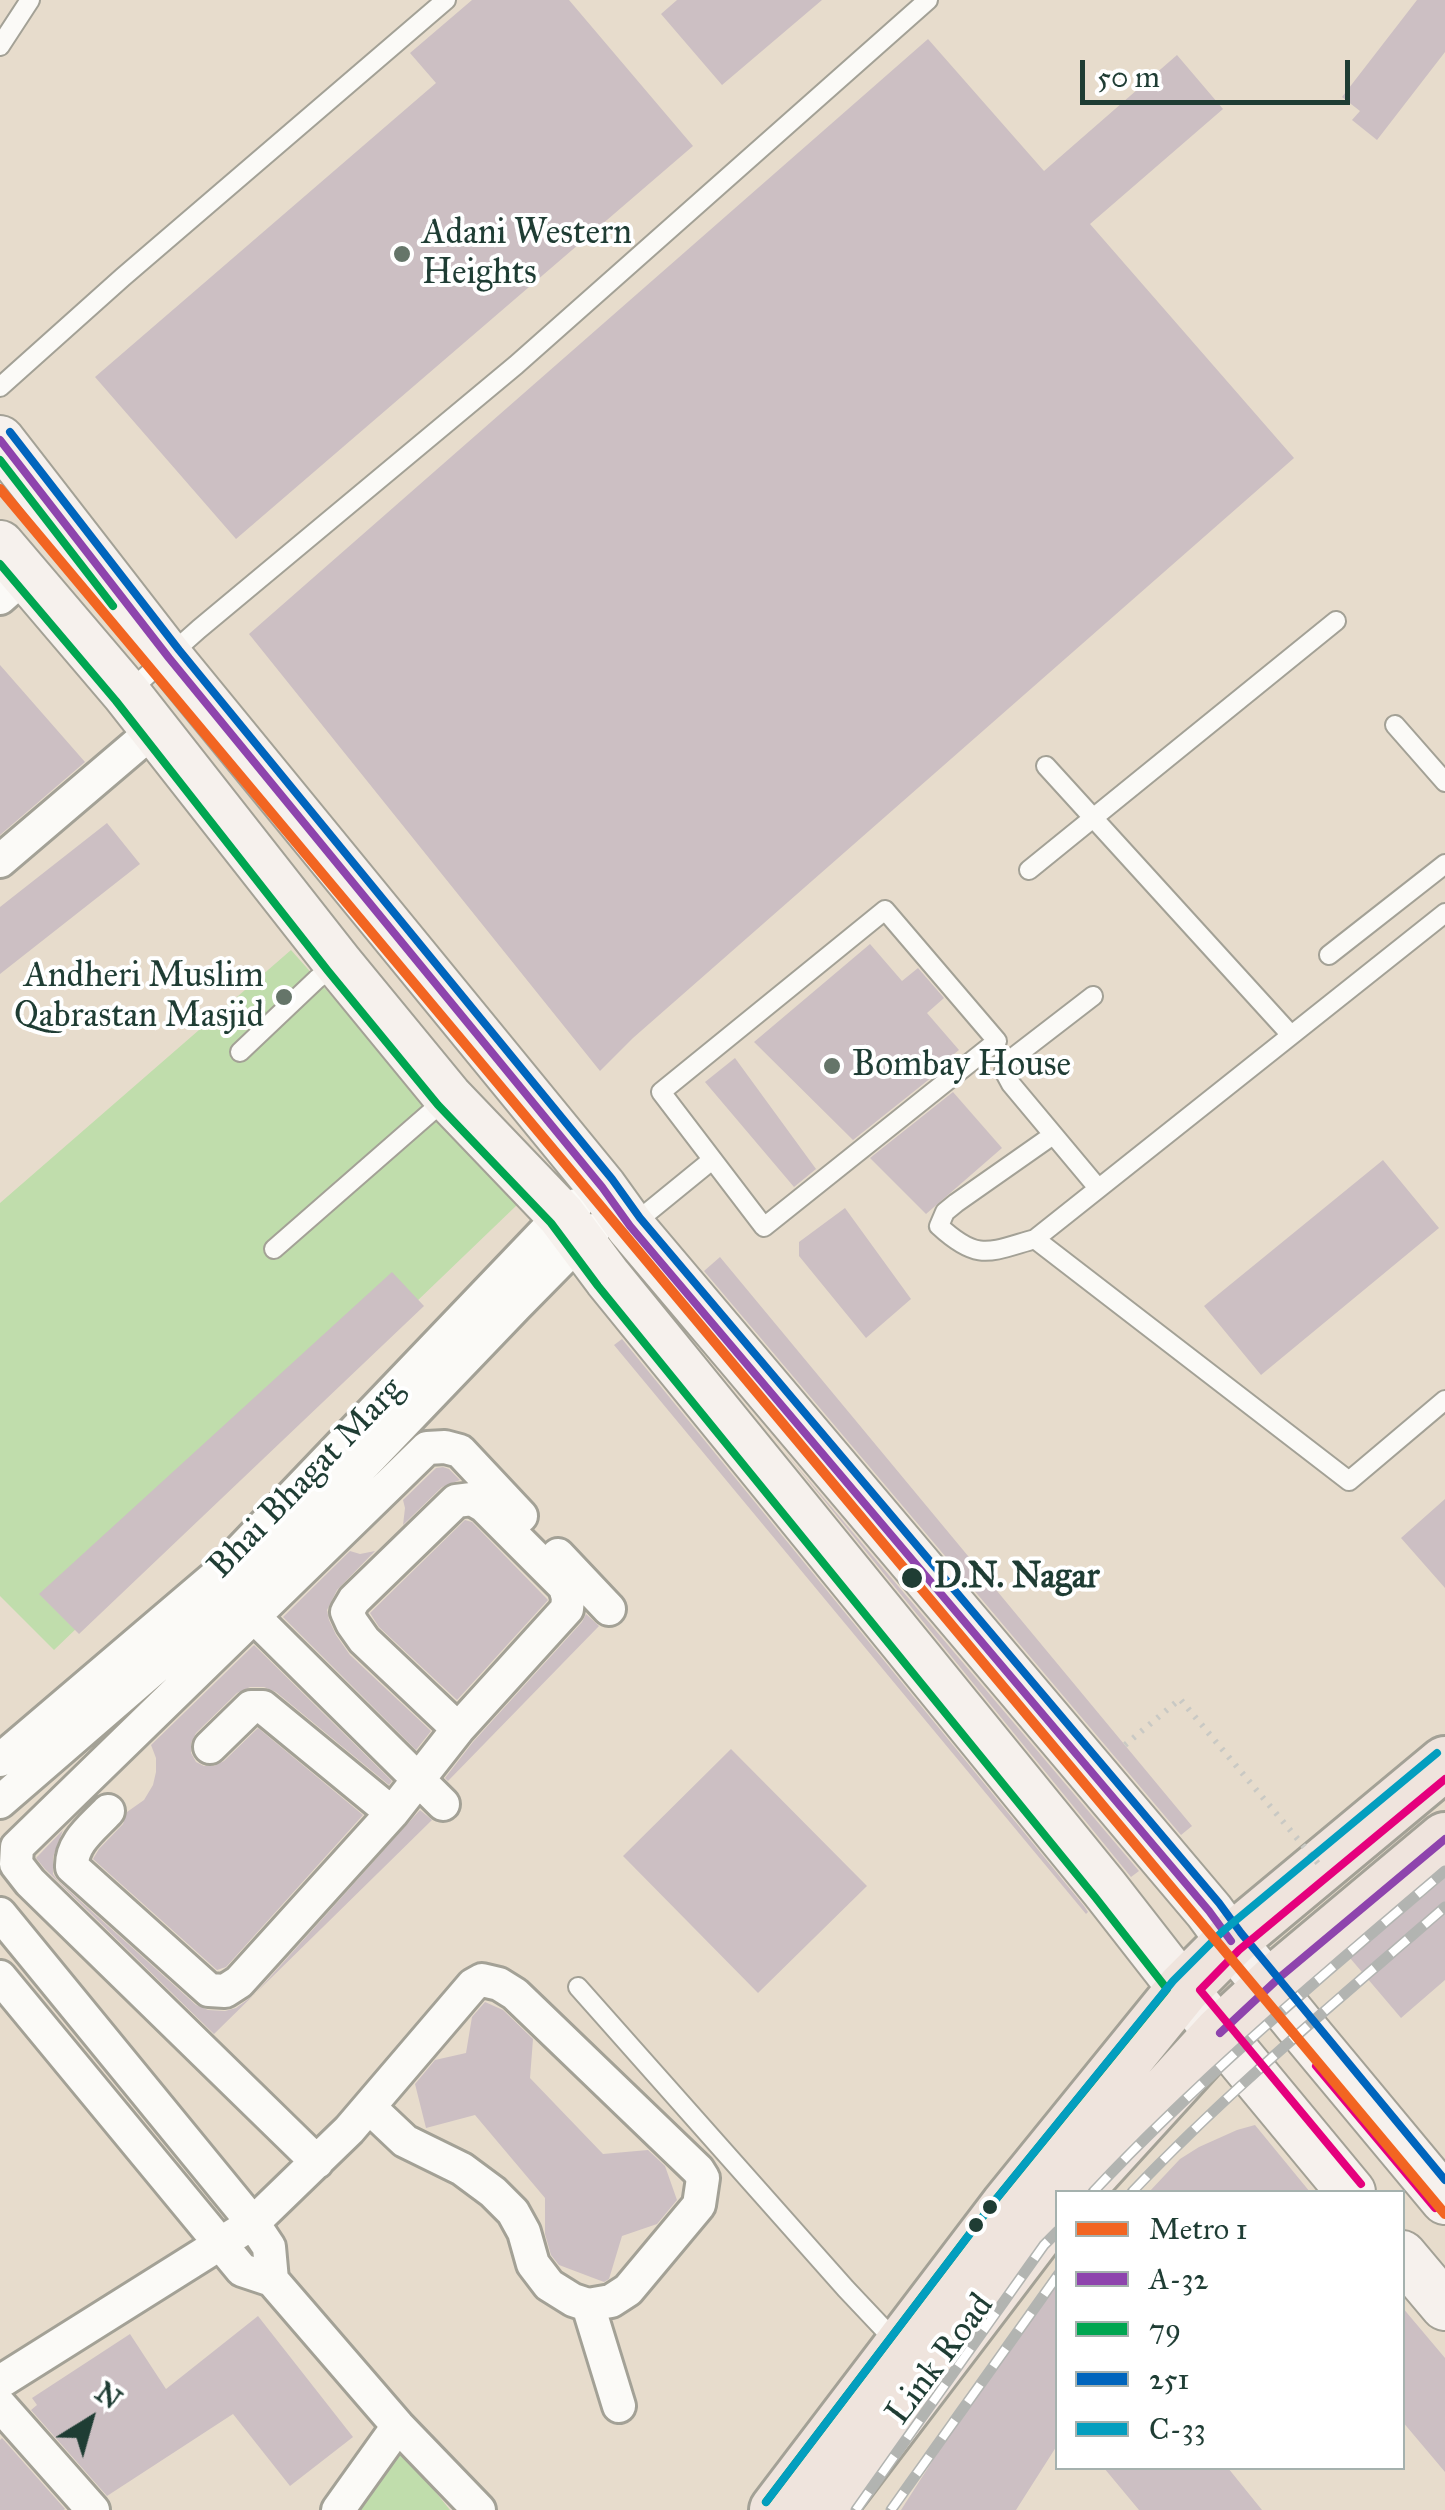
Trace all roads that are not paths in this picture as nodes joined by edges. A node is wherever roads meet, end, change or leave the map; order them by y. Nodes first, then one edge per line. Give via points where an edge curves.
1 (30, 0) edge
2 (446, 0) edge
3 (928, 0) edge
4 (0, 46) edge
5 (0, 388) edge
6 (0, 440) edge
7 (9, 573) edge
8 (1336, 621) dead end
9 (169, 658) junction
10 (140, 711) junction
11 (1395, 725) dead end
12 (1046, 766) dead end
13 (1444, 777) edge
14 (1092, 818) junction
15 (0, 860) edge
16 (1445, 864) edge
17 (1029, 870) dead end
18 (1445, 913) edge
19 (1330, 954) dead end
20 (338, 963) junction
21 (1093, 996) dead end
22 (1290, 1036) junction
23 (240, 1052) dead end
24 (448, 1097) junction
25 (1053, 1135) junction
26 (712, 1160) junction
27 (1098, 1188) junction
28 (617, 1208) junction
29 (571, 1228) junction
30 (1036, 1239) junction
31 (274, 1249) dead end
32 (1445, 1400) edge
33 (235, 1597) junction
34 (608, 1609) dead end
35 (458, 1730) junction
36 (210, 1747) dead end
37 (0, 1760) edge
38 (1445, 1763) edge
39 (417, 1780) junction
40 (0, 1802) edge
41 (443, 1804) dead end
42 (108, 1812) dead end
43 (392, 1813) junction
44 (1445, 1839) edge
45 (0, 1914) edge
46 (1230, 1941) junction
47 (0, 1977) edge
48 (578, 1987) dead end
49 (1270, 1987) junction
50 (1184, 1989) junction
51 (1220, 2034) junction
52 (369, 2108) junction
53 (317, 2162) junction
54 (1060, 2176) edge
55 (1349, 2190) edge
56 (1445, 2200) edge
57 (1055, 2216) edge
58 (253, 2223) junction
59 (220, 2242) junction
60 (1405, 2259) edge
61 (272, 2280) junction
62 (588, 2305) junction
63 (1445, 2306) edge
64 (901, 2346) junction
65 (0, 2382) edge
66 (0, 2405) edge
67 (619, 2406) dead end
68 (398, 2426) junction
69 (93, 2510) edge
70 (338, 2510) edge
71 (478, 2510) edge
72 (776, 2510) edge
73 (827, 2510) edge

1 - 4 lane
2 - 5 lane
3 - 9 lane via 516,365
6 - 9 main road
7 - 10 main road
8 - 14 lane
9 - 10 lane
9 - 28 main road
10 - 15 street
10 - 20 main road
11 - 13 lane
12 - 14 lane
14 - 17 lane
14 - 22 lane
16 - 19 lane
18 - 22 lane
20 - 23 lane
20 - 24 main road
21 - 25 lane via 1004,1071
22 - 27 lane
24 - 29 main road
24 - 31 lane
25 - 27 lane
25 - 30 lane via 956,1203 940,1226 973,1250
26 - 26 lane via 764,1227 996,1041 885,910 661,1092
26 - 28 lane
27 - 30 lane
28 - 29 street
28 - 46 main road
29 - 33 street
29 - 50 main road
30 - 32 lane via 1349,1481
33 - 34 street via 427,1448 445,1447 460,1451
33 - 37 street, Bhai Bhagat Marg
33 - 39 street
33 - 40 street
33 - 53 street via 17,1847 16,1864
35 - 35 street via 567,1608 568,1598 565,1587 472,1500 456,1501 347,1612 364,1640
35 - 39 street
36 - 43 street via 251,1707 262,1707
38 - 46 main road, Link Road
39 - 41 street
39 - 43 street
42 - 43 street via 76,1845 72,1867 193,1978 225,1992
44 - 49 main road, Link Road
45 - 58 street
46 - 49 main road
46 - 50 main road, Link Road
47 - 59 street
48 - 64 lane
49 - 51 main road, Link Road
49 - 56 main road
50 - 51 main road
50 - 54 main road, Link Road
51 - 54 main road, Link Road
51 - 55 main road
52 - 53 street
52 - 62 street via 405,2141 472,2174 513,2212 549,2286
52 - 62 street via 473,1985 482,1980 515,1994 703,2178 700,2205 628,2290 611,2302
53 - 58 street
54 - 64 main road, Link Road
57 - 73 main road, Link Road
58 - 59 street
58 - 61 street via 269,2247
59 - 61 street via 242,2270
59 - 65 street
60 - 63 main road
61 - 68 street
62 - 67 street
64 - 72 main road, Link Road
66 - 69 street
68 - 70 street
68 - 71 street

